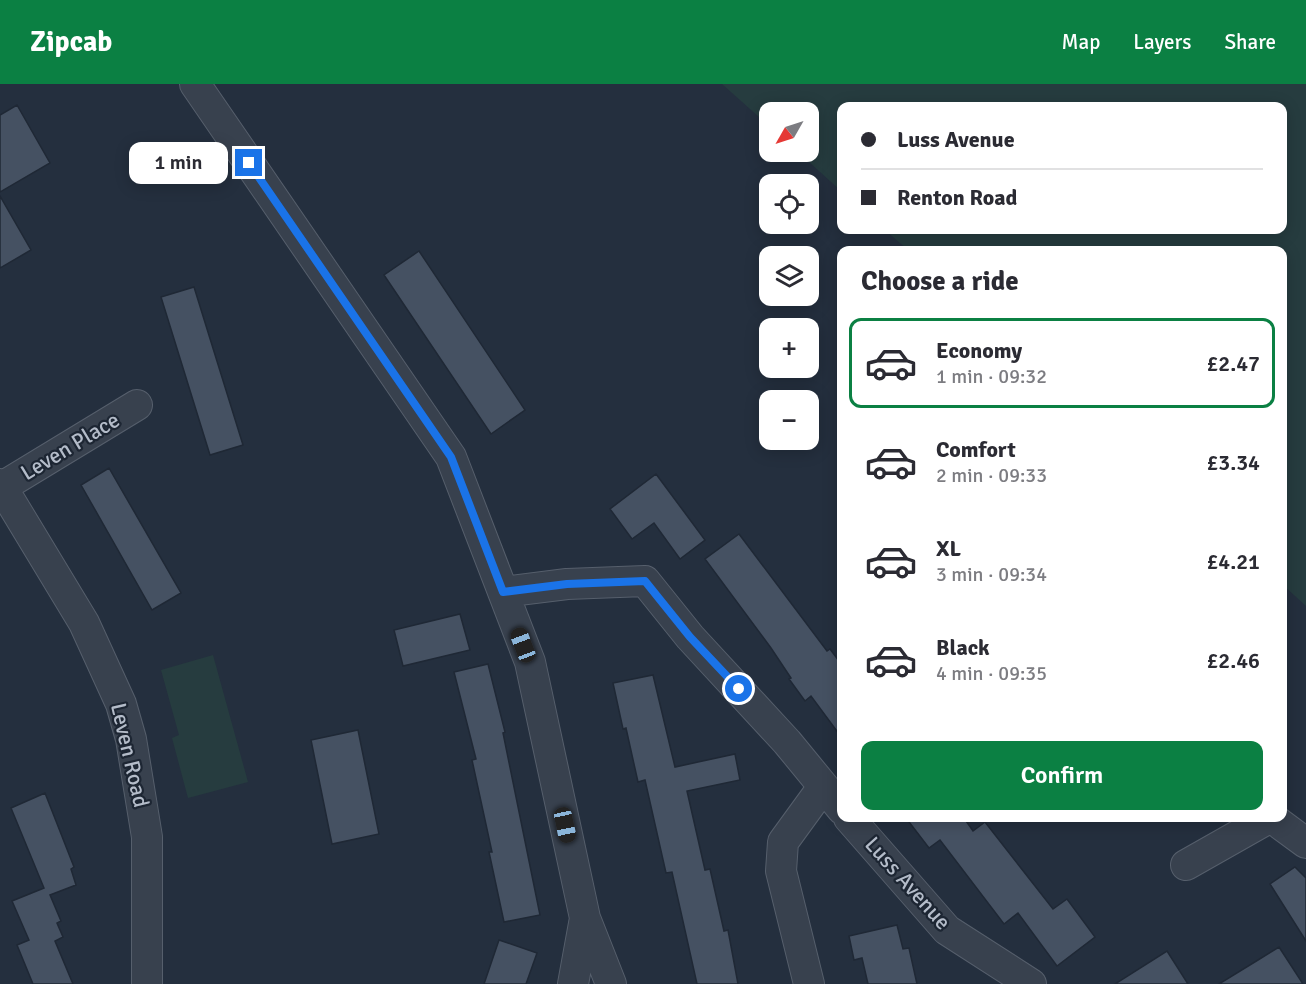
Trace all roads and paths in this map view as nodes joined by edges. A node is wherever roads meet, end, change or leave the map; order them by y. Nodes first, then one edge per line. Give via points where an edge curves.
1 (195, 84) edge
2 (137, 405) dead end
3 (1, 485) edge
4 (503, 592) junction
5 (832, 798) edge
6 (852, 822) edge
7 (1264, 822) edge
8 (1277, 822) edge
9 (1306, 843) edge
10 (1186, 865) dead end
11 (585, 918) junction
12 (147, 984) edge
13 (573, 984) edge
14 (611, 984) edge
15 (809, 984) edge
16 (1031, 984) edge

1 - 4 street via 451,457
2 - 3 street, Leven Place
3 - 12 street, Leven Road via 84,623 121,704 131,739 147,837
4 - 5 street via 567,584 645,581
4 - 11 street via 530,662
5 - 15 street via 783,842 781,871
6 - 16 street, Luss Avenue via 947,930
7 - 10 street
8 - 9 street
11 - 13 street
11 - 14 street

